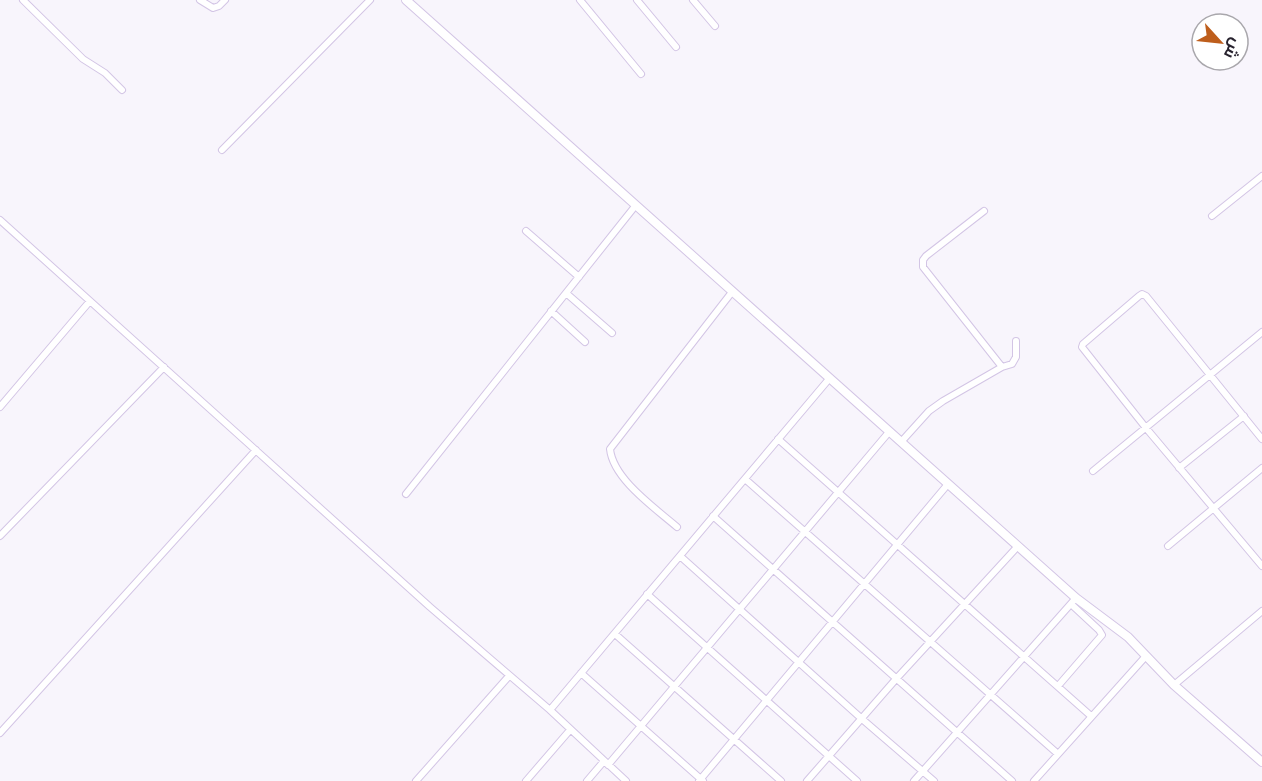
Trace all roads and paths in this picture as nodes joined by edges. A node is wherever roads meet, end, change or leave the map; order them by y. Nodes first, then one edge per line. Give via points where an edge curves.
1 (23, 0) edge
2 (200, 0) edge
3 (225, 0) edge
4 (370, 0) edge
5 (406, 0) edge
6 (580, 0) edge
7 (637, 0) edge
8 (693, 0) edge
9 (715, 26) dead end
10 (676, 47) dead end
11 (641, 74) dead end
12 (122, 90) dead end
13 (222, 150) dead end
14 (1262, 176) edge
15 (636, 205) junction
16 (984, 211) dead end
17 (1212, 216) dead end
18 (0, 220) edge
19 (526, 231) dead end
20 (579, 277) junction
21 (732, 292) junction
22 (566, 293) junction
23 (90, 301) junction
24 (551, 311) junction
25 (1262, 332) edge
26 (612, 333) dead end
27 (1016, 341) dead end
28 (585, 342) dead end
29 (164, 367) junction
30 (1002, 367) junction
31 (1209, 375) junction
32 (829, 379) junction
33 (0, 407) edge
34 (1244, 416) junction
35 (1146, 428) junction
36 (889, 432) junction
37 (778, 439) junction
38 (1262, 439) edge
39 (901, 442) junction
40 (256, 450) junction
41 (1179, 468) junction
42 (1262, 468) edge
43 (1093, 471) dead end
44 (745, 479) junction
45 (948, 484) junction
46 (840, 491) junction
47 (406, 494) dead end
48 (1214, 508) junction
49 (713, 516) junction
50 (677, 527) dead end
51 (805, 532) junction
52 (0, 536) edge
53 (898, 544) junction
54 (1018, 546) junction
55 (1168, 546) dead end
56 (680, 556) junction
57 (1262, 566) edge
58 (774, 569) junction
59 (865, 584) junction
60 (647, 594) junction
61 (1074, 601) junction
62 (964, 603) junction
63 (740, 609) junction
64 (1262, 611) edge
65 (833, 622) junction
66 (615, 633) junction
67 (929, 643) junction
68 (707, 648) junction
69 (1025, 656) junction
70 (1146, 656) junction
71 (799, 662) junction
72 (581, 673) junction
73 (509, 676) junction
74 (896, 679) junction
75 (1174, 685) junction
76 (674, 686) junction
77 (1058, 686) junction
78 (991, 694) junction
79 (766, 701) junction
80 (549, 710) junction
81 (1091, 716) junction
82 (862, 719) junction
83 (641, 726) junction
84 (570, 730) junction
85 (0, 732) edge
86 (957, 733) junction
87 (734, 739) junction
88 (1058, 754) junction
89 (829, 757) junction
90 (1262, 762) edge
91 (606, 763) junction
92 (922, 771) junction
93 (701, 780) edge
94 (416, 781) edge
95 (526, 781) edge
96 (587, 781) edge
97 (626, 781) edge
98 (781, 781) edge
99 (807, 781) edge
100 (856, 781) edge
101 (914, 781) edge
102 (934, 781) edge
103 (1012, 781) edge
104 (1034, 781) edge

1 - 12 street via 83,59
2 - 3 street via 213,8
4 - 13 street
5 - 15 street
6 - 11 street
7 - 10 street
8 - 9 street
14 - 17 street
15 - 20 street
15 - 21 street
16 - 30 street via 926,256 922,267
18 - 23 street
19 - 20 street
20 - 22 street
21 - 32 street
21 - 50 street via 610,449 623,478
22 - 24 street
22 - 26 street
23 - 29 street
23 - 33 street
24 - 28 street
24 - 47 street
25 - 31 street
27 - 30 street via 1014,361
29 - 40 street
29 - 52 street
30 - 39 street via 929,411
31 - 34 street
31 - 35 street
31 - 35 street via 1142,294 1086,339 1082,347
32 - 36 street
32 - 37 street
34 - 38 street
34 - 41 street
35 - 41 street
35 - 43 street
36 - 39 street
36 - 46 street
37 - 44 street
37 - 46 street
39 - 45 street
40 - 73 street
40 - 85 street
41 - 48 street
42 - 48 street
44 - 49 street
44 - 51 street
45 - 53 street
45 - 54 street
46 - 51 street
46 - 53 street
48 - 55 street
48 - 57 street
49 - 56 street
49 - 58 street
51 - 58 street
51 - 59 street
53 - 59 street
53 - 62 street
54 - 61 street
54 - 62 street
56 - 60 street
56 - 63 street
58 - 63 street
58 - 65 street
59 - 65 street
59 - 67 street
60 - 66 street
60 - 68 street
61 - 69 street
61 - 70 street via 1128,637
61 - 77 street via 1102,635
62 - 67 street
62 - 69 street
63 - 68 street
63 - 71 street
64 - 75 street
65 - 71 street
65 - 74 street
66 - 72 street
66 - 76 street
67 - 74 street
67 - 78 street
68 - 76 street
68 - 79 street
69 - 77 street
69 - 78 street
70 - 75 street
70 - 81 street
71 - 79 street
71 - 82 street
72 - 80 street
72 - 83 street
73 - 80 street
73 - 94 street
74 - 82 street
74 - 86 street
75 - 90 street
76 - 83 street
76 - 87 street
77 - 81 street
78 - 86 street
78 - 88 street
79 - 87 street
79 - 89 street
80 - 84 street
81 - 88 street
82 - 89 street
82 - 92 street
83 - 91 street
83 - 93 street
84 - 91 street
84 - 95 street
86 - 92 street
86 - 103 street
87 - 93 street
87 - 98 street
88 - 104 street
89 - 99 street
89 - 100 street
91 - 96 street
91 - 97 street
92 - 101 street
92 - 102 street

